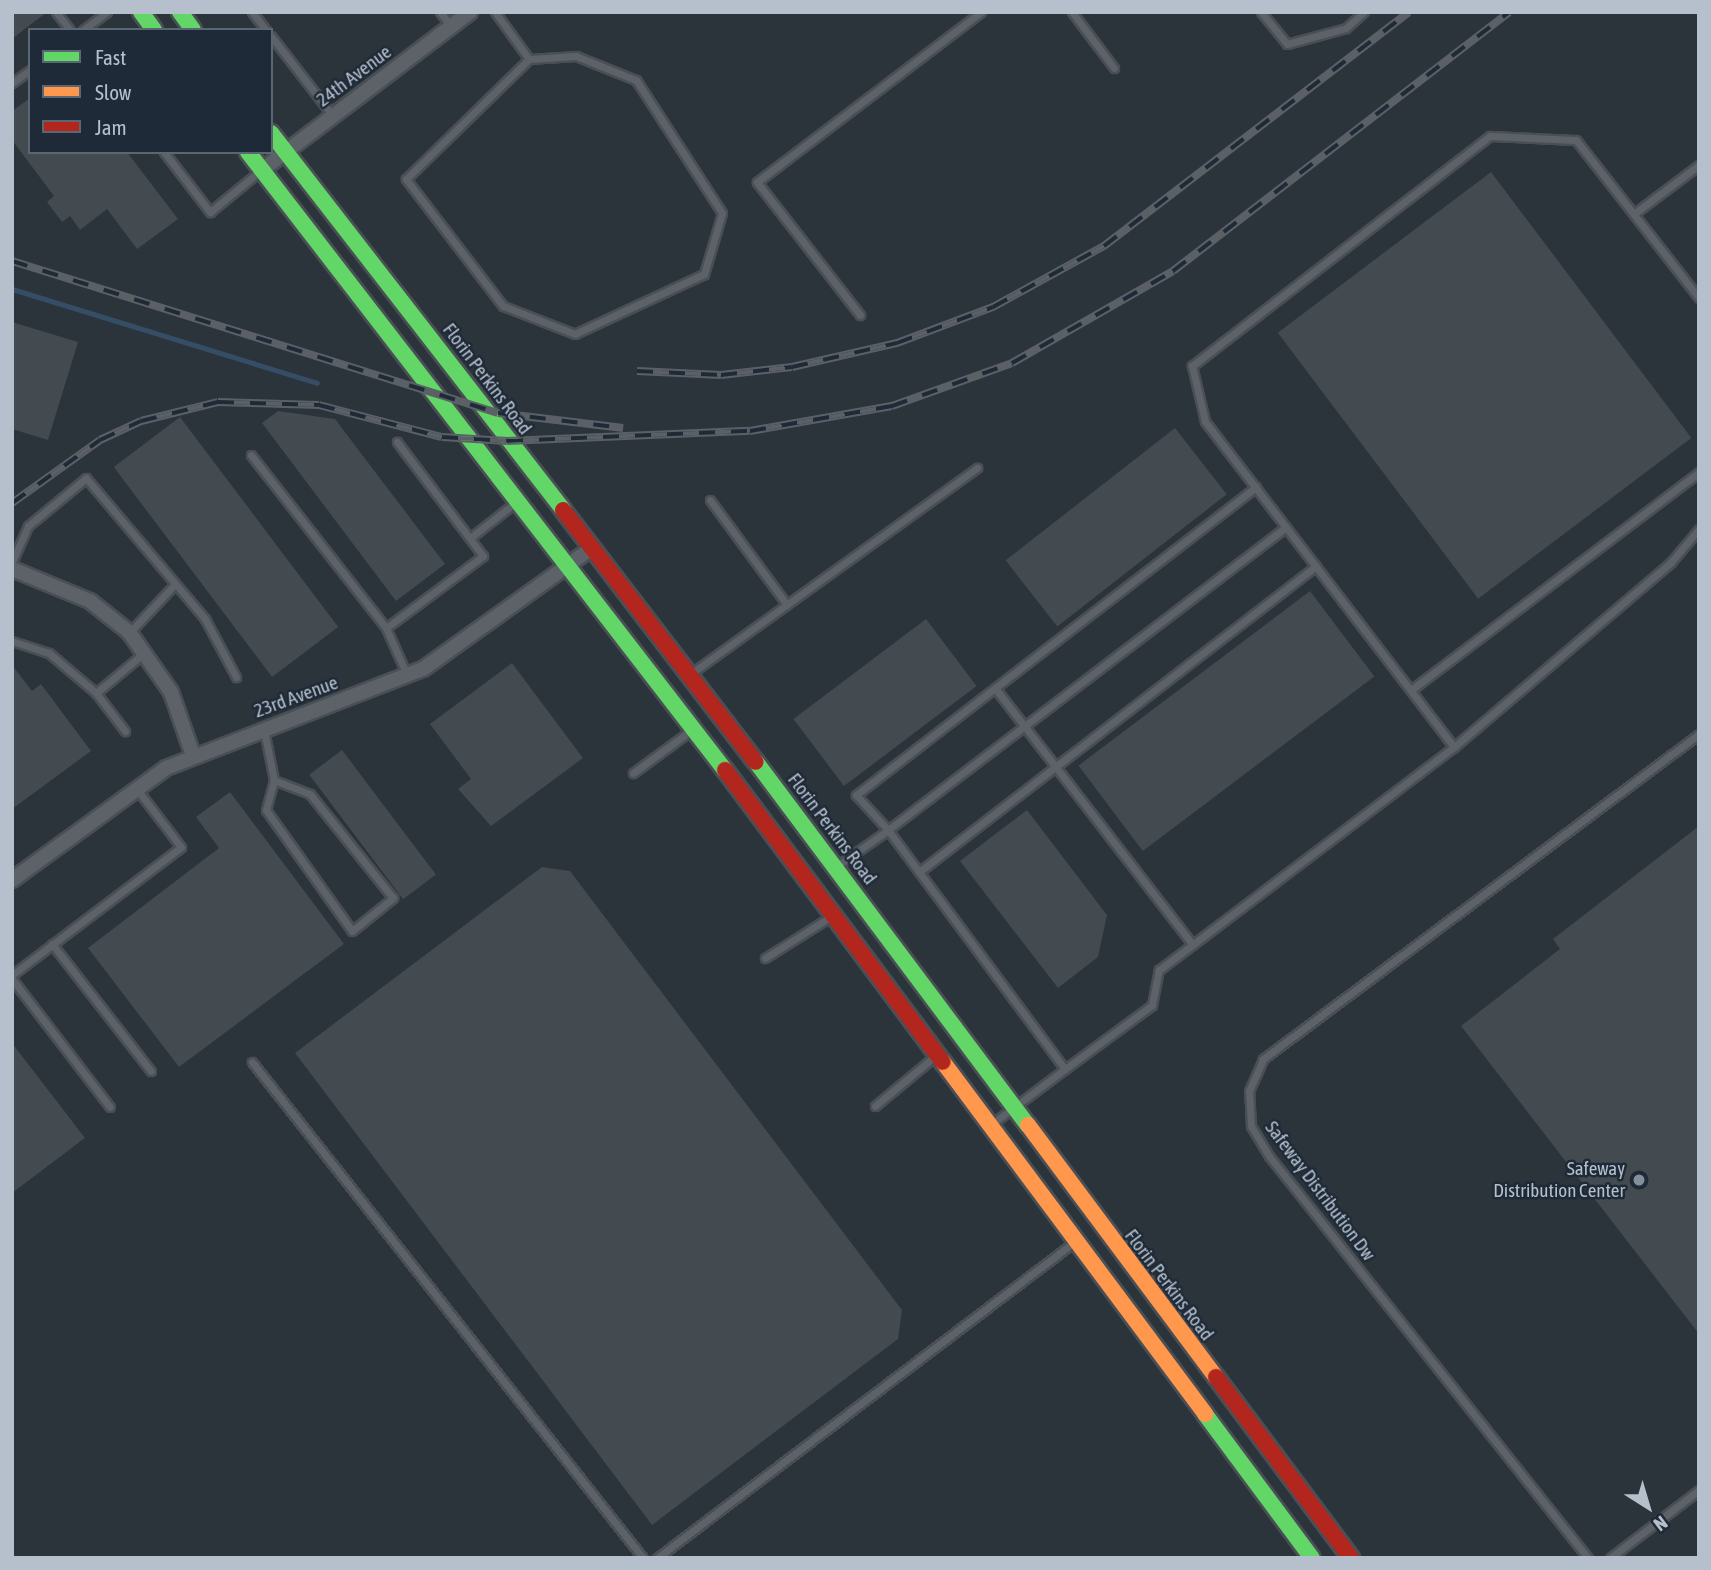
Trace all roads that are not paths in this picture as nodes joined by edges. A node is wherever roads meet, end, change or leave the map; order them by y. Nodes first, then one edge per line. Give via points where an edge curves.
1 (56, 12) edge
2 (107, 12) edge
3 (141, 12) edge
4 (180, 12) edge
5 (253, 12) edge
6 (440, 12) edge
7 (470, 12) edge
8 (495, 12) edge
9 (981, 12) edge
10 (1072, 12) edge
11 (1261, 12) edge
12 (1364, 12) edge
13 (451, 26) junction
14 (68, 28) edge
15 (86, 28) edge
16 (153, 28) edge
17 (192, 28) edge
18 (265, 28) edge
19 (273, 39) edge
20 (528, 59) junction
21 (1114, 68) dead end
22 (28, 71) edge
23 (12, 83) edge
24 (333, 116) junction
25 (273, 136) edge
26 (286, 152) junction
27 (166, 154) edge
28 (250, 154) edge
29 (1699, 165) edge
30 (262, 170) junction
31 (1635, 213) junction
32 (1699, 298) edge
33 (860, 315) dead end
34 (397, 442) dead end
35 (251, 455) dead end
36 (977, 468) dead end
37 (1699, 472) edge
38 (1256, 487) junction
39 (710, 499) dead end
40 (517, 501) junction
41 (1286, 527) junction
42 (1699, 528) edge
43 (470, 538) junction
44 (592, 548) junction
45 (569, 566) junction
46 (1316, 566) junction
47 (13, 572) edge
48 (175, 584) junction
49 (787, 605) junction
50 (386, 628) junction
51 (129, 632) junction
52 (12, 641) edge
53 (146, 652) junction
54 (690, 674) junction
55 (407, 676) junction
56 (236, 677) dead end
57 (995, 688) junction
58 (1411, 690) junction
59 (96, 693) junction
60 (1025, 726) junction
61 (694, 728) junction
62 (264, 729) junction
63 (125, 731) dead end
64 (1699, 734) edge
65 (1454, 747) junction
66 (193, 755) junction
67 (1056, 767) junction
68 (633, 773) dead end
69 (274, 780) junction
70 (135, 788) junction
71 (888, 830) junction
72 (835, 868) junction
73 (919, 872) junction
74 (12, 880) edge
75 (834, 915) junction
76 (52, 944) junction
77 (1192, 945) junction
78 (765, 958) dead end
79 (12, 977) edge
80 (934, 1057) junction
81 (253, 1062) dead end
82 (1065, 1069) junction
83 (151, 1070) dead end
84 (875, 1106) dead end
85 (110, 1107) dead end
86 (1010, 1110) junction
87 (988, 1127) junction
88 (1073, 1243) junction
89 (1699, 1490) edge
90 (643, 1558) edge
91 (657, 1558) edge
92 (1312, 1558) edge
93 (1351, 1558) edge
94 (1588, 1558) edge
95 (1610, 1558) edge

1 - 14 lane
2 - 15 lane
3 - 16 main road
4 - 17 main road
5 - 18 lane
6 - 13 lane
7 - 13 street, 24th Avenue
8 - 20 lane
9 - 33 lane via 757,182
10 - 21 lane
11 - 12 lane via 1287,44 1346,28
13 - 24 street, 24th Avenue
19 - 24 lane
20 - 20 lane via 576,56 636,80 722,214 704,274 575,334 503,306 406,179
22 - 23 lane
24 - 26 street, 24th Avenue
25 - 26 main road, Florin Perkins Road
26 - 30 street, 24th Avenue
26 - 44 main road, Florin Perkins Road
27 - 30 lane via 210,212
28 - 30 main road
29 - 31 lane
30 - 40 main road
31 - 32 lane
31 - 38 lane via 1576,140 1490,136 1192,366 1205,421
34 - 43 lane
35 - 50 lane
36 - 49 lane
37 - 58 lane
38 - 41 lane
38 - 57 lane
39 - 49 lane
40 - 43 lane
40 - 45 main road
41 - 46 lane
41 - 60 lane
42 - 65 lane via 1671,562
43 - 50 lane via 482,556
44 - 45 street, 23rd Avenue
44 - 54 main road, Florin Perkins Road
45 - 55 street, 23rd Avenue via 449,654
45 - 61 main road
46 - 58 lane
46 - 67 lane
47 - 48 lane via 27,526 86,478
47 - 51 street via 90,601
48 - 51 lane
48 - 56 lane via 205,619
49 - 54 lane
50 - 55 lane
51 - 53 street
52 - 59 lane via 49,653
53 - 59 lane
53 - 66 street via 170,692
54 - 72 main road, Florin Perkins Road
55 - 62 street, 23rd Avenue
57 - 60 lane
57 - 71 lane via 856,795
58 - 65 lane
59 - 63 lane
60 - 67 lane
60 - 71 lane
61 - 68 lane
61 - 75 main road
62 - 66 street, 23rd Avenue
62 - 69 lane
64 - 94 lane, Safeway Distribution Dw via 1263,1059 1249,1091 1251,1126 1269,1156
65 - 77 lane
66 - 70 street, 23rd Avenue
67 - 73 lane
67 - 77 lane
69 - 69 lane via 266,810 352,931 393,898 310,794
70 - 74 street, 23rd Avenue
70 - 76 lane via 181,847
71 - 72 lane
71 - 73 lane
72 - 86 main road, Florin Perkins Road
73 - 82 lane
75 - 78 lane
75 - 80 main road
76 - 79 lane
76 - 83 lane
77 - 82 lane via 1159,970 1152,1005
79 - 85 lane
80 - 84 lane
80 - 87 main road
81 - 90 lane
82 - 86 lane
86 - 87 lane
86 - 93 main road, Florin Perkins Road
87 - 88 main road
88 - 91 lane
88 - 92 main road
89 - 95 lane

